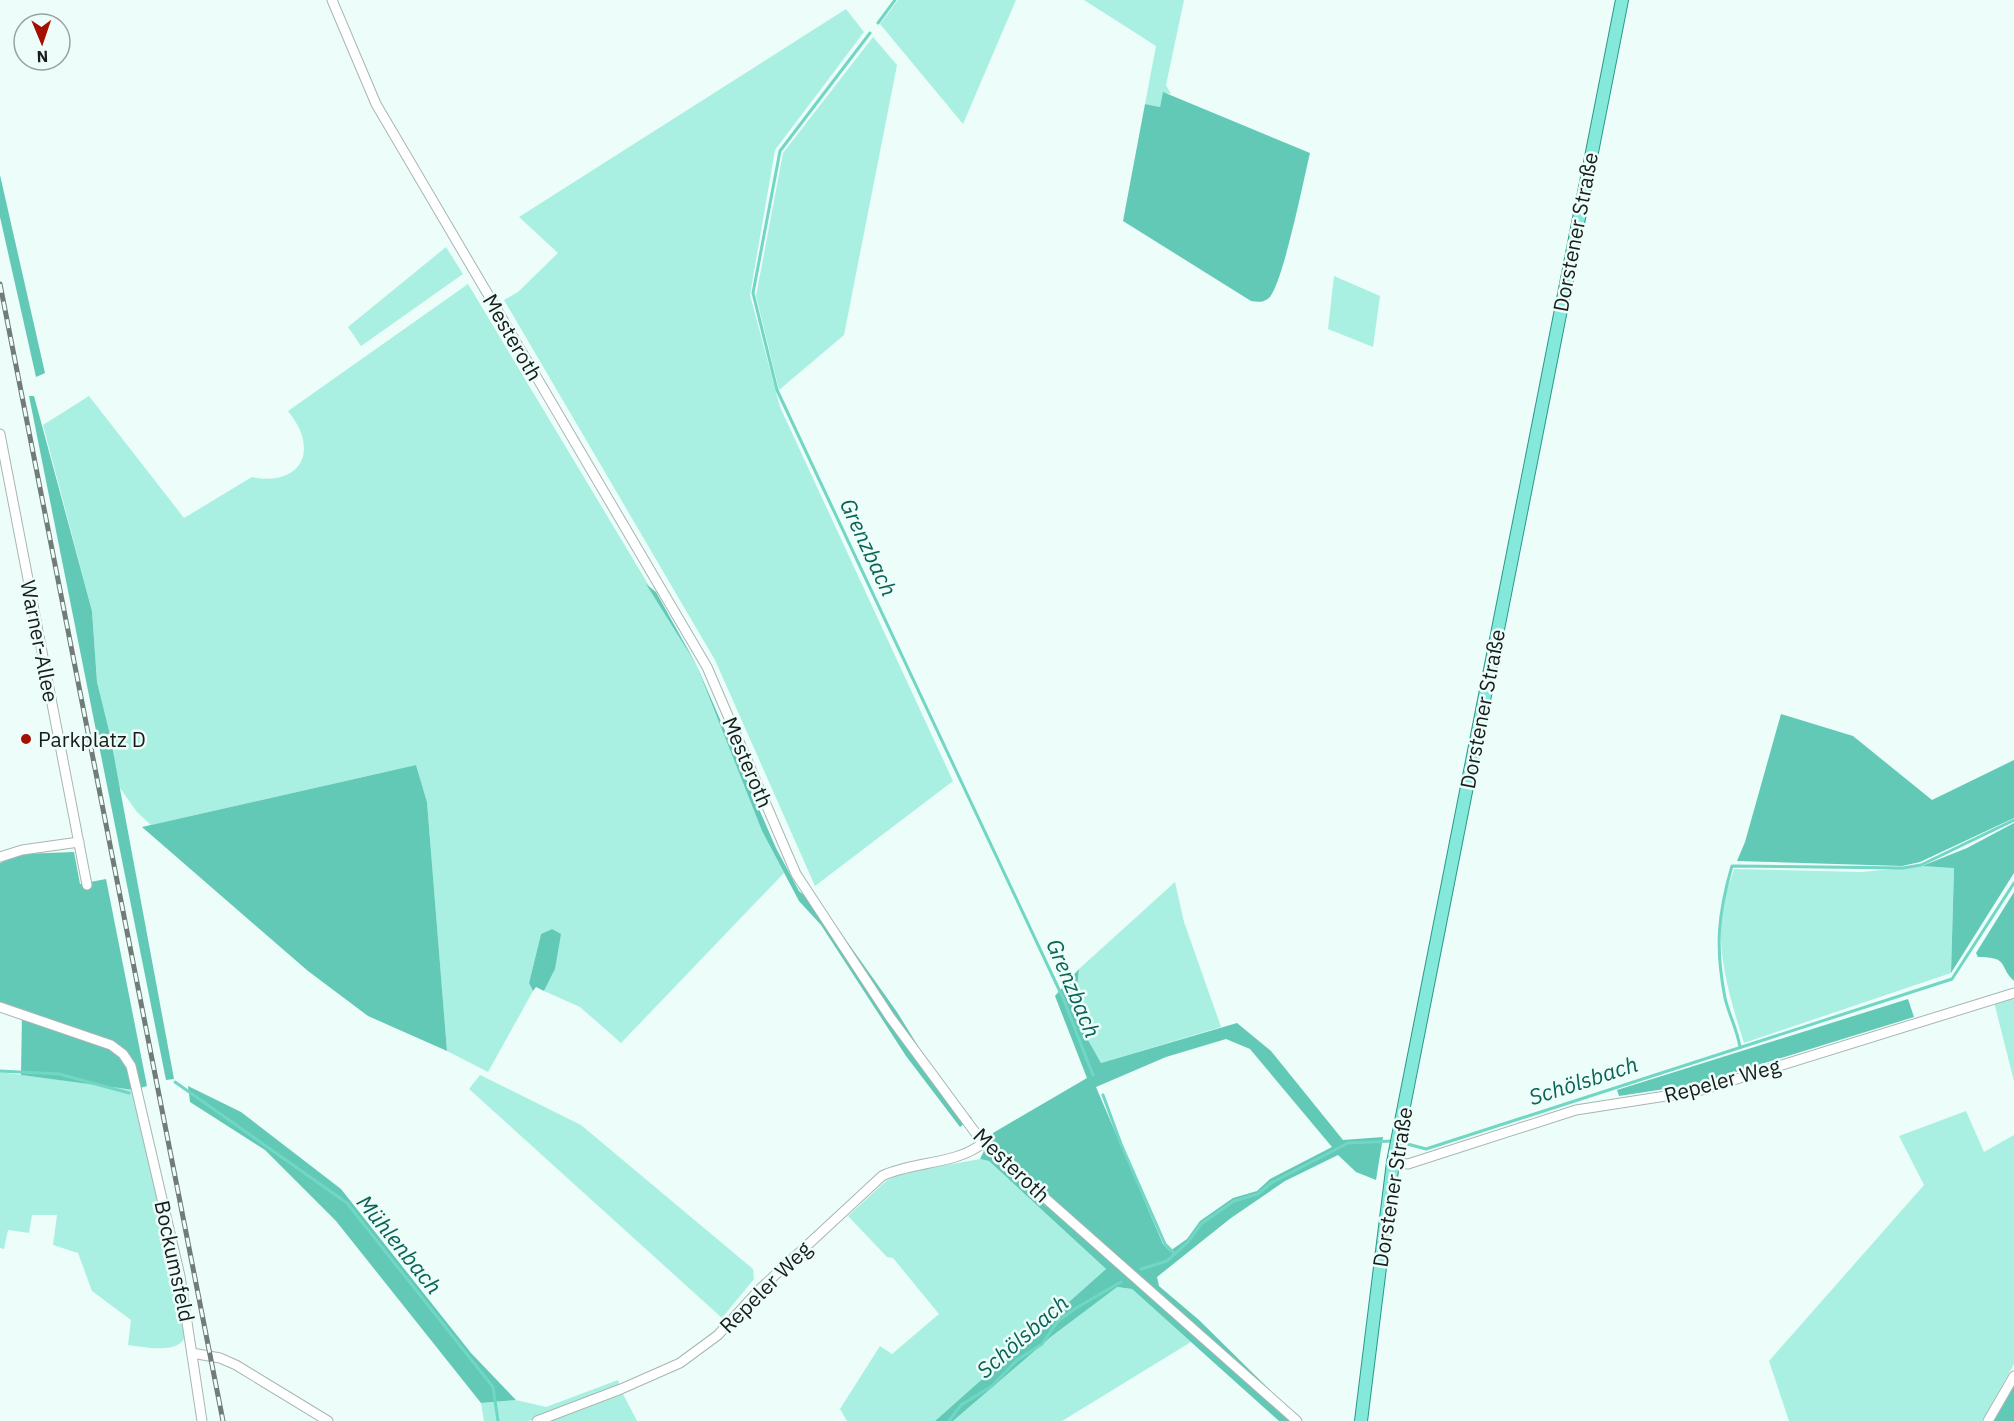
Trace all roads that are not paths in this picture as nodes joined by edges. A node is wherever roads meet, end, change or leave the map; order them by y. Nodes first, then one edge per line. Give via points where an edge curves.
1 (332, 0) edge
2 (1622, 0) edge
3 (0, 434) edge
4 (79, 842) junction
5 (0, 857) edge
6 (87, 885) dead end
7 (2014, 993) edge
8 (0, 1006) edge
9 (983, 1143) junction
10 (1395, 1156) junction
11 (192, 1353) junction
12 (2014, 1376) edge
13 (202, 1421) edge
14 (328, 1421) edge
15 (537, 1421) edge
16 (1297, 1421) edge
17 (1361, 1421) edge
18 (1988, 1421) edge

1 - 9 street, Mesteroth via 376,104 707,667 796,874 890,1017
2 - 10 main road, Dorstener Straße
3 - 4 street, Warner-Allee
4 - 5 street
4 - 6 street, Warner-Allee
7 - 10 street, Repeler Weg via 1698,1090 1576,1110 1408,1164
8 - 11 street, Bockumsfeld via 111,1045 131,1066 180,1276
9 - 15 street, Repeler Weg via 962,1155 900,1167 882,1176 759,1290 718,1335 680,1363
9 - 16 street, Mesteroth
10 - 17 main road, Dorstener Straße
11 - 13 street, Bockumsfeld
11 - 14 street via 236,1365
12 - 18 street

